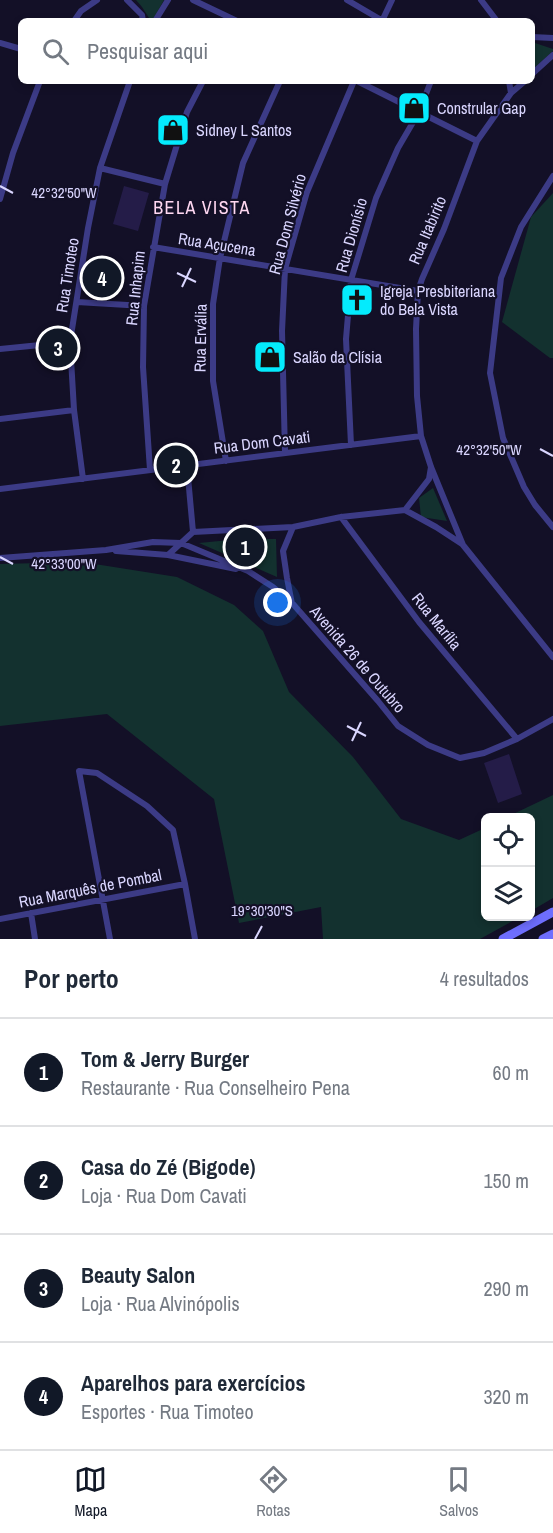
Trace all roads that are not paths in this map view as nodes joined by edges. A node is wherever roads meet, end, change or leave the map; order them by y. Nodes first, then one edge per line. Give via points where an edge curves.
1 (97, 0) edge
2 (127, 0) edge
3 (168, 0) edge
4 (196, 0) edge
5 (347, 0) edge
6 (392, 0) edge
7 (481, 0) edge
8 (76, 18) edge
9 (142, 18) edge
10 (157, 18) edge
11 (230, 18) edge
12 (377, 18) edge
13 (383, 18) edge
14 (495, 18) edge
15 (535, 37) edge
16 (553, 38) edge
17 (0, 43) edge
18 (18, 48) edge
19 (553, 55) edge
20 (535, 71) edge
21 (39, 84) edge
22 (129, 84) edge
23 (201, 84) edge
24 (279, 84) edge
25 (354, 84) edge
26 (361, 84) edge
27 (430, 84) edge
28 (510, 84) edge
29 (522, 84) edge
30 (511, 93) junction
31 (419, 112) junction
32 (477, 141) junction
33 (100, 168) junction
34 (553, 176) edge
35 (165, 184) junction
36 (0, 199) edge
37 (153, 247) junction
38 (220, 258) junction
39 (285, 269) junction
40 (351, 280) junction
41 (418, 291) junction
42 (77, 302) junction
43 (144, 306) junction
44 (70, 342) junction
45 (0, 349) edge
46 (74, 410) junction
47 (0, 419) edge
48 (421, 436) junction
49 (351, 445) junction
50 (285, 453) junction
51 (226, 460) junction
52 (187, 466) junction
53 (431, 466) junction
54 (150, 470) junction
55 (83, 479) junction
56 (0, 489) edge
57 (405, 510) junction
58 (341, 517) junction
59 (293, 527) junction
60 (553, 527) edge
61 (194, 532) junction
62 (181, 543) junction
63 (463, 545) junction
64 (106, 550) junction
65 (168, 555) junction
66 (0, 558) edge
67 (248, 572) junction
68 (293, 604) junction
69 (553, 657) edge
70 (553, 719) edge
71 (518, 739) junction
72 (185, 884) junction
73 (103, 898) junction
74 (553, 912) edge
75 (31, 913) junction
76 (0, 919) edge
77 (553, 934) edge
78 (35, 939) edge
79 (110, 939) edge
80 (195, 939) edge
81 (503, 939) edge
82 (543, 939) edge

1 - 8 street
2 - 9 street
3 - 10 street
4 - 11 street
5 - 12 street
6 - 13 street
7 - 14 street
15 - 16 street
17 - 18 street
19 - 20 street
21 - 36 street
22 - 33 street, Rua Timoteo
23 - 35 street, Rua Inhapim via 187,112
24 - 38 street, Rua Ervália via 243,163
25 - 39 street, Rua Dom Silvério via 307,192
26 - 31 street
27 - 31 street, Rua Dionísio
28 - 30 street
29 - 30 street, Rua Itabirito
30 - 32 street, Rua Itabirito
31 - 32 street
31 - 40 street, Rua Dionísio via 376,198
32 - 41 street, Rua Itabirito
33 - 35 street
33 - 42 street, Rua Timoteo
34 - 60 street via 521,227 501,278 490,373 503,438 524,487
35 - 37 street, Rua Inhapim
37 - 38 street, Rua Açucena
37 - 43 street, Rua Inhapim
38 - 39 street, Rua Açucena
38 - 51 street, Rua Ervália via 213,304 213,381
39 - 40 street, Rua Açucena
39 - 50 street, Rua Dom Silvério
40 - 41 street, Rua Açucena
40 - 49 street, Rua Dionísio via 346,339
41 - 48 street, Rua Itabirito via 417,396
42 - 43 street
42 - 44 street, Rua Timoteo
43 - 54 street, Rua Inhapim via 143,367
44 - 45 street
44 - 46 street, Rua Timoteo
46 - 47 street
46 - 55 street, Rua Timoteo
48 - 49 street, Rua Dom Cavati
48 - 53 street, Rua Itabirito
49 - 50 street, Rua Dom Cavati
50 - 51 street, Rua Dom Cavati
51 - 52 street, Rua Dom Cavati
52 - 54 street, Rua Dom Cavati
52 - 61 street
53 - 57 street via 429,479
53 - 63 street, Rua Itabirito
54 - 55 street, Rua Dom Cavati
55 - 56 street, Rua Dom Cavati
57 - 58 street
57 - 63 street, Rua Itabirito
58 - 59 street
58 - 71 street, Rua Marília via 419,622
59 - 61 street
59 - 68 street via 283,551
61 - 62 street
62 - 64 street, Avenida 26 de Outubro via 153,542
62 - 65 street
62 - 67 street, Avenida 26 de Outubro
63 - 69 street, Rua Itabirito
64 - 65 street, Avenida 26 de Outubro
64 - 66 street, Avenida 26 de Outubro
65 - 67 street, Avenida 26 de Outubro
67 - 68 street, Avenida 26 de Outubro
68 - 71 street, Avenida 26 de Outubro via 398,726 428,745 460,758
70 - 71 street, Avenida 26 de Outubro
72 - 73 street, Rua Marquês de Pombal
72 - 73 street via 173,830 147,806 97,773 79,771
72 - 80 street
73 - 75 street, Rua Marquês de Pombal
73 - 79 street
74 - 81 main road
75 - 76 street, Rua Marquês de Pombal
75 - 78 street
77 - 82 main road

